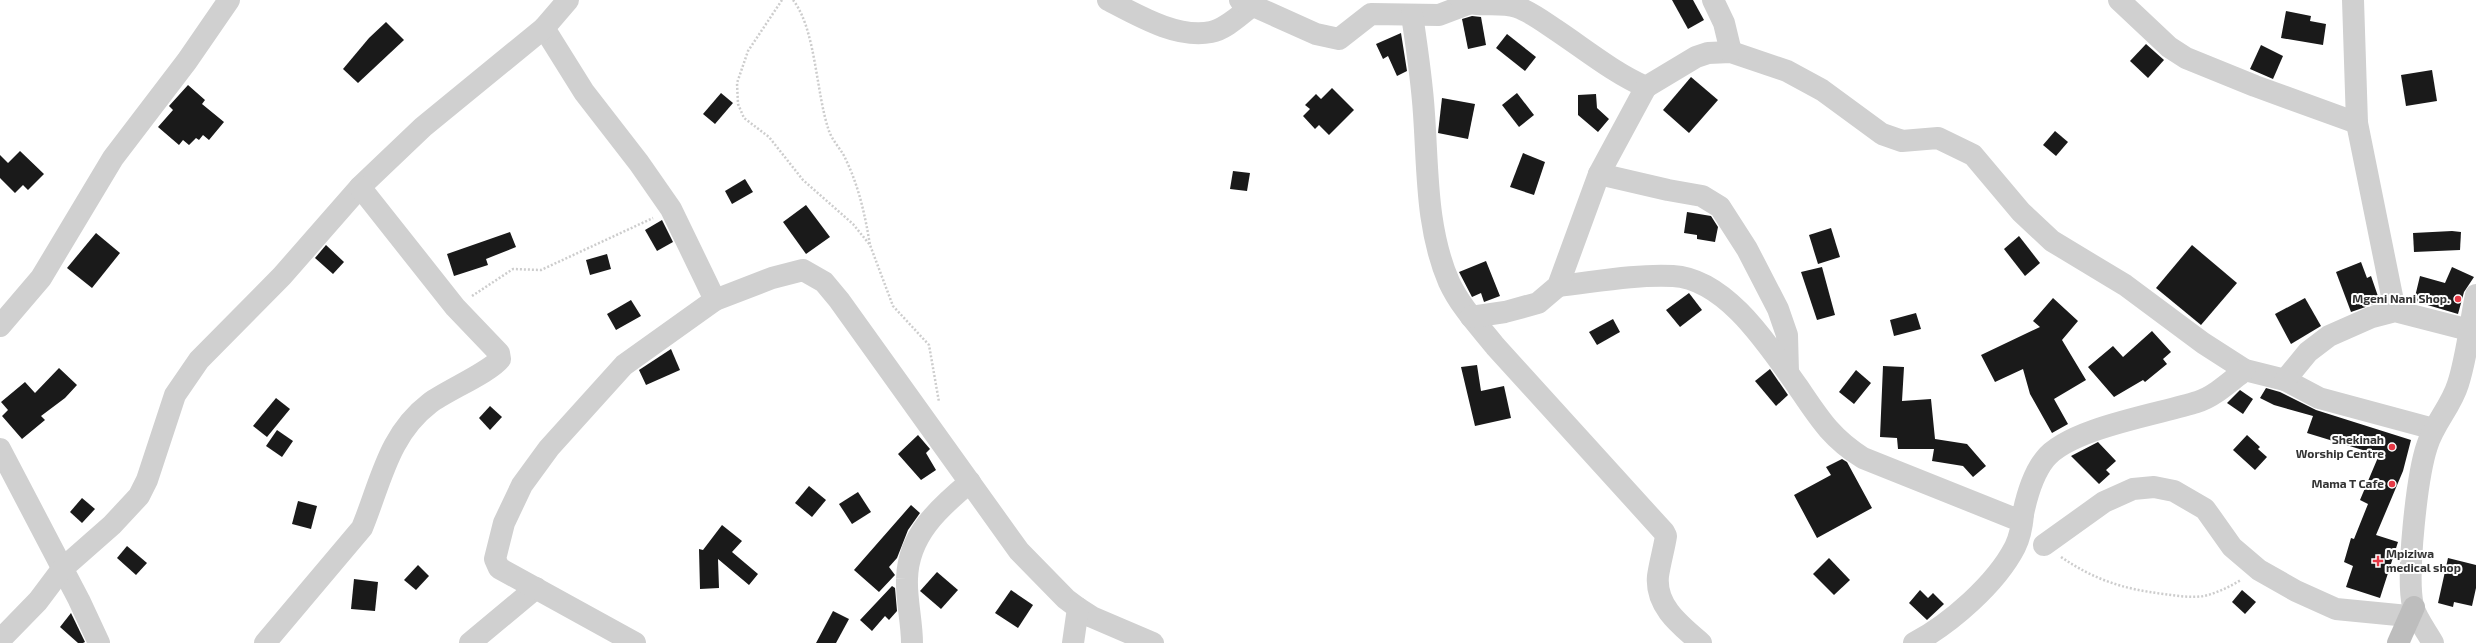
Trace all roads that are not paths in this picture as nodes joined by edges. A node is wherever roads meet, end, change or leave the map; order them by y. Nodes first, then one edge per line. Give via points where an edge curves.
1 (229, 0) edge
2 (568, 0) edge
3 (1108, 0) edge
4 (1713, 0) edge
5 (2119, 0) edge
6 (2354, 0) edge
7 (1464, 2) edge
8 (1246, 3) edge
9 (1412, 15) junction
10 (544, 28) junction
11 (1731, 52) junction
12 (1646, 87) junction
13 (2357, 123) junction
14 (1599, 174) junction
15 (360, 187) junction
16 (1558, 286) junction
17 (715, 300) junction
18 (2476, 300) edge
19 (2395, 312) junction
20 (1471, 316) junction
21 (0, 326) edge
22 (2469, 330) junction
23 (2245, 370) junction
24 (1788, 372) junction
25 (2285, 380) junction
26 (2434, 429) junction
27 (0, 449) edge
28 (970, 482) junction
29 (2023, 514) junction
30 (2044, 545) road end
31 (62, 568) junction
32 (536, 588) junction
33 (1078, 608) junction
34 (2411, 612) junction
35 (10, 637) edge
36 (99, 643) edge
37 (266, 643) edge
38 (470, 643) edge
39 (635, 643) edge
40 (912, 643) edge
41 (1073, 643) edge
42 (1153, 643) edge
43 (1701, 643) edge
44 (1914, 643) edge
45 (2398, 643) edge
46 (2433, 643) edge

1 - 21 street via 187,61 113,158 41,278
2 - 10 street
3 - 8 street via 1158,23 1194,32 1211,32 1223,28
4 - 11 street via 1724,23
5 - 13 street via 2169,47 2186,58
6 - 13 street
7 - 9 street via 1439,15
7 - 12 street via 1498,3 1518,8 1540,19 1630,80
8 - 9 street via 1330,39 1342,37 1371,14
9 - 20 street via 1422,84 1432,224 1450,283
10 - 15 street via 423,127
10 - 17 street via 584,92 639,163 671,210
11 - 12 street via 1708,53 1696,57
11 - 23 street via 1807,80 1887,137 1902,141 1938,138 1973,155 2021,212 2052,241 2125,284 2203,343
12 - 14 street
13 - 19 street
14 - 16 street
14 - 24 street via 1702,196 1720,207 1748,250 1778,309 1787,336
15 - 31 street via 282,276 199,360 175,395 147,480 139,496 112,525
15 - 37 street via 456,307 499,353 500,359 430,403 411,420 396,440 382,468 372,505 362,528
16 - 20 street via 1538,303 1505,312
16 - 24 street via 1658,276 1674,276 1694,282 1731,303 1766,342
17 - 28 street via 803,270 824,282
17 - 32 street via 624,365 549,448 522,485 504,522 495,559 505,573
18 - 22 street
19 - 22 street
19 - 25 street via 2372,317 2329,336 2308,352
20 - 43 street via 1664,532 1665,542 1658,575 1661,598 1676,621
22 - 26 street via 2454,394
23 - 25 street
23 - 29 street via 2199,402 2123,421 2063,445 2046,457 2036,474
24 - 29 street via 1829,432 1843,446 1863,458 2013,518
25 - 26 street via 2319,398
26 - 34 street via 2421,471 2414,539
27 - 31 street
28 - 33 street via 1019,551
28 - 40 street via 936,511 921,531 910,555 907,579
29 - 44 street via 2015,548 1985,587 1947,623
30 - 34 street via 2104,502 2133,489 2154,487 2174,491 2205,509 2232,547 2259,570 2296,591 2336,610
31 - 35 street
31 - 36 street
32 - 38 street
32 - 39 street
33 - 41 street
33 - 42 street via 1092,617
34 - 45 street
34 - 46 street

